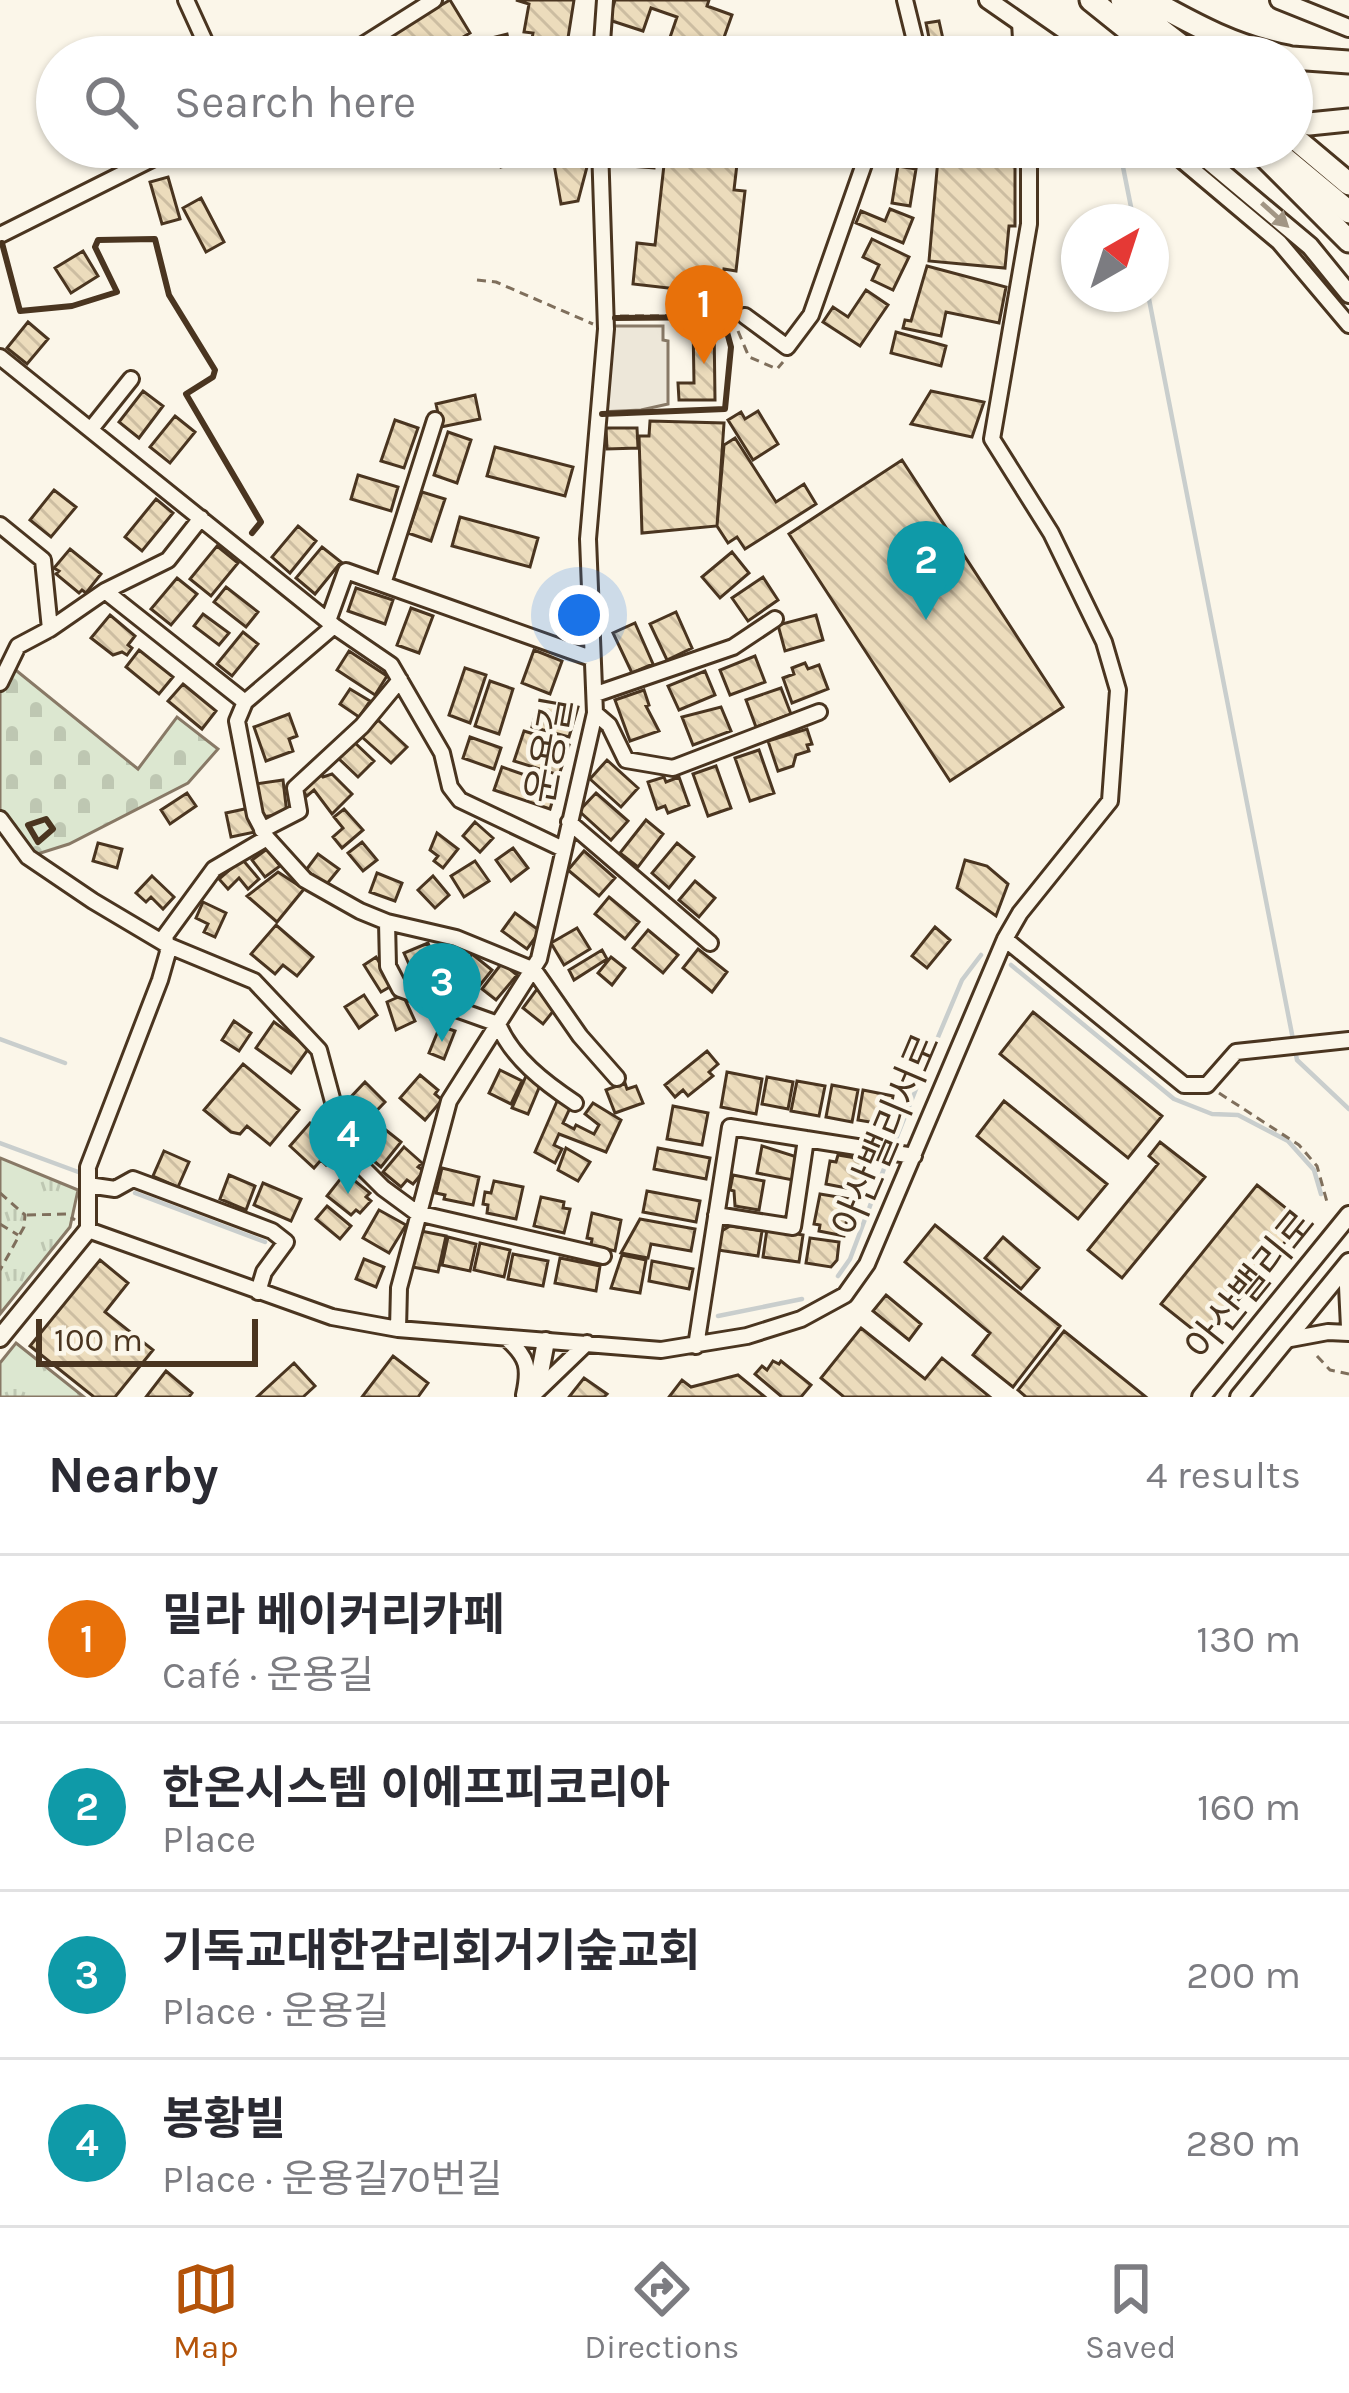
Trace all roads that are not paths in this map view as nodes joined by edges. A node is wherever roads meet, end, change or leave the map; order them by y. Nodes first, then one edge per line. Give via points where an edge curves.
1 (186, 0) edge
2 (434, 0) edge
3 (605, 0) edge
4 (905, 0) edge
5 (988, 0) edge
6 (1091, 0) edge
7 (1122, 0) edge
8 (1150, 0) edge
9 (1279, 0) edge
10 (1020, 22) junction
11 (1349, 28) edge
12 (202, 36) edge
13 (377, 36) edge
14 (602, 36) edge
15 (914, 36) edge
16 (1021, 36) edge
17 (1040, 36) edge
18 (1136, 36) edge
19 (1169, 36) edge
20 (1217, 36) edge
21 (1313, 60) edge
22 (1349, 62) edge
23 (1349, 120) edge
24 (1313, 127) edge
25 (1313, 144) edge
26 (134, 168) edge
27 (601, 168) edge
28 (863, 168) edge
29 (1028, 168) edge
30 (1191, 168) edge
31 (1217, 168) edge
32 (1276, 168) edge
33 (1296, 168) edge
34 (1349, 184) edge
35 (1349, 212) edge
36 (0, 235) edge
37 (1349, 242) edge
38 (1349, 294) edge
39 (745, 316) dead end
40 (1349, 325) edge
41 (0, 357) edge
42 (131, 379) dead end
43 (435, 420) dead end
44 (91, 429) junction
45 (201, 518) junction
46 (0, 525) edge
47 (382, 584) junction
48 (105, 591) junction
49 (775, 619) dead end
50 (331, 623) junction
51 (50, 629) junction
52 (591, 658) junction
53 (400, 680) junction
54 (0, 683) edge
55 (596, 694) junction
56 (244, 702) junction
57 (819, 712) dead end
58 (595, 713) junction
59 (0, 818) edge
60 (569, 822) junction
61 (264, 834) junction
62 (563, 849) junction
63 (387, 922) junction
64 (1005, 940) junction
65 (710, 943) dead end
66 (167, 945) junction
67 (534, 970) junction
68 (498, 1024) junction
69 (1349, 1040) edge
70 (617, 1078) dead end
71 (575, 1103) dead end
72 (806, 1139) junction
73 (914, 1156) junction
74 (88, 1185) junction
75 (418, 1213) junction
76 (716, 1215) junction
77 (1348, 1216) edge
78 (82, 1225) junction
79 (603, 1256) dead end
80 (1347, 1264) edge
81 (258, 1292) junction
82 (398, 1329) junction
83 (1349, 1330) edge
84 (0, 1338) edge
85 (506, 1338) junction
86 (546, 1340) junction
87 (1285, 1340) junction
88 (586, 1343) junction
89 (696, 1346) junction
90 (527, 1397) edge
91 (1201, 1397) edge
92 (1239, 1397) edge

1 - 12 street
2 - 13 street
3 - 14 street
4 - 15 street
5 - 10 street
6 - 18 main road
7 - 19 main road
8 - 20 main road
9 - 11 street
10 - 16 street
10 - 17 street
21 - 22 main road
23 - 24 main road
25 - 34 main road
26 - 36 street
27 - 52 street, 운용길 via 606,322 588,539
28 - 39 street via 811,315 787,346
29 - 64 street, 아산밸리서로 via 1029,224 992,439 1051,533 1118,690 1110,801
30 - 40 street via 1279,242
31 -> 38 street via 1310,246
32 - 37 main road
33 - 35 main road
41 - 44 street
42 - 44 street
43 - 47 street
44 - 45 street
45 - 48 street via 168,560
45 - 50 street
46 - 51 street via 43,560
47 - 50 street via 346,571
47 - 52 street
48 - 51 street
48 - 56 street
49 - 55 street via 733,647
50 - 53 street
50 - 56 street
51 - 54 street via 18,646
52 - 55 street, 운용길
53 - 61 street via 295,788 299,811
53 - 62 street via 442,753 453,793
55 - 58 street, 운용길
56 - 61 street via 237,721
57 - 58 street via 673,768 626,760
58 - 60 street, 운용길
59 - 66 street via 28,857
60 - 62 street, 운용길
60 - 65 street
61 - 63 street via 315,887
61 - 66 street via 214,868 165,936
62 - 67 street, 운용길
63 - 67 street via 456,938
63 - 68 street via 388,966 400,989
64 - 69 street via 1184,1085 1208,1085 1236,1052
64 - 73 street, 아산밸리서로
66 - 74 street
66 - 75 street via 254,981 298,1024 319,1050 354,1159
67 - 68 street, 운용길
67 - 70 street
68 - 71 street via 523,1061
68 - 75 street, 운용길 via 449,1101
72 - 73 street
72 - 76 street via 730,1127
72 - 76 street via 793,1227
73 - 89 street, 아산밸리서로 via 867,1264 845,1294 776,1328
74 - 78 street
74 - 81 street via 115,1189 133,1179 272,1231 286,1241
75 - 79 street
75 - 82 street, 운용길
76 - 89 street
77 - 91 street, 아산밸리로
78 - 81 street, 아산밸리서로
78 - 84 street
80 - 83 street
80 - 87 street, 아산밸리로
81 - 82 street, 아산밸리서로
82 - 85 street, 아산밸리서로
83 - 87 street
85 - 86 street, 아산밸리서로
85 - 90 street via 530,1370
86 - 88 street, 아산밸리서로
86 - 90 street
87 - 92 street, 아산밸리로
88 - 89 street, 아산밸리서로
88 - 90 street

